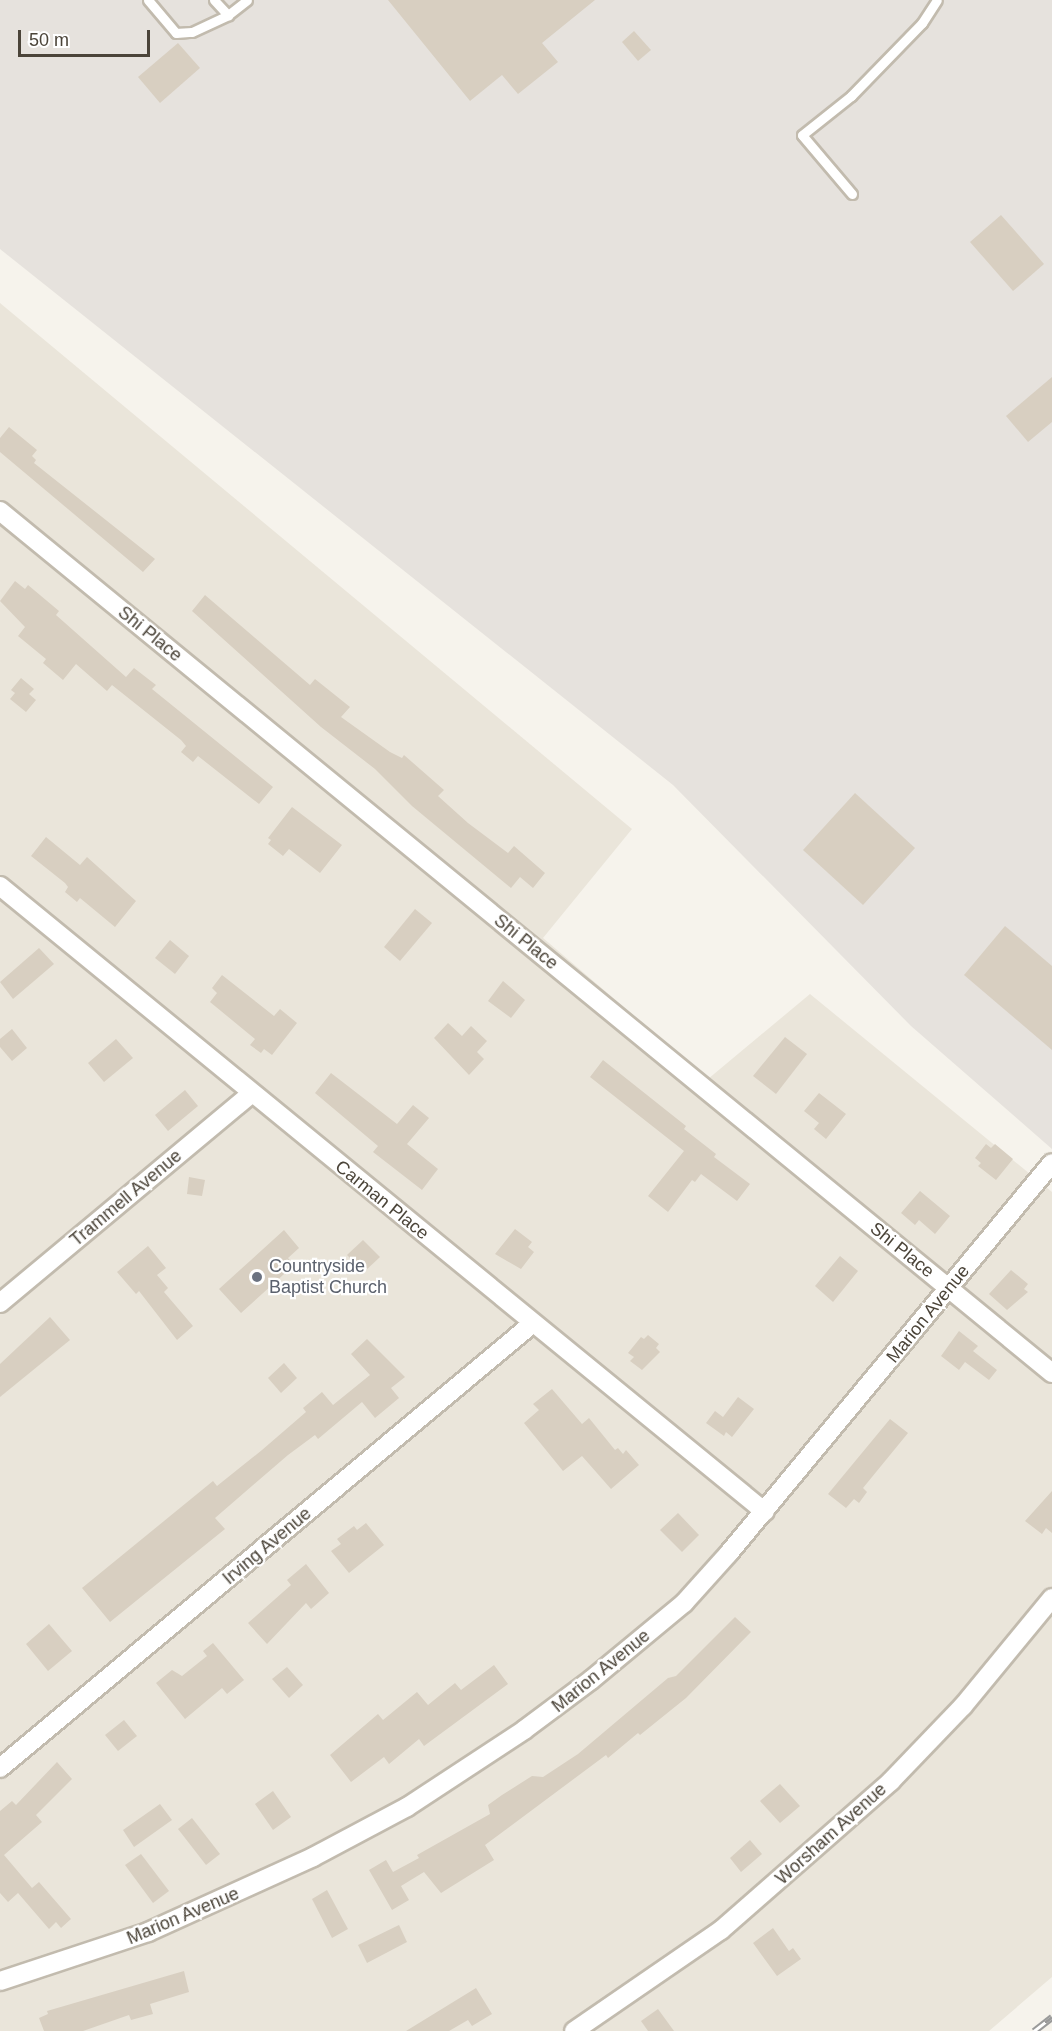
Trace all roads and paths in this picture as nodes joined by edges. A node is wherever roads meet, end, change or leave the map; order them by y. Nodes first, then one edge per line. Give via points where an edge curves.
1 (148, 0) edge
2 (214, 0) edge
3 (247, 0) edge
4 (937, 0) edge
5 (228, 15) junction
6 (852, 194) dead end
7 (0, 511) edge
8 (0, 886) edge
9 (252, 1093) junction
10 (1052, 1163) edge
11 (948, 1288) junction
12 (0, 1303) edge
13 (532, 1324) junction
14 (1052, 1373) edge
15 (765, 1512) junction
16 (1052, 1598) edge
17 (0, 1768) edge
18 (0, 1981) edge
19 (574, 2031) edge

1 - 5 lane via 176,33 192,32
2 - 5 lane
3 - 5 lane
4 - 6 lane via 922,23 851,96 802,135
7 - 11 street, Shi Place
8 - 9 street, Carman Place
9 - 12 street, Trammell Avenue
9 - 13 street, Carman Place
10 - 11 street, Marion Avenue
11 - 14 street, Shi Place
11 - 15 street, Marion Avenue
13 - 15 street, Carman Place
13 - 17 street, Irving Avenue
15 - 18 street, Marion Avenue via 684,1603 591,1680 524,1730 407,1807 209,1906 87,1955
16 - 19 street, Worsham Avenue via 963,1706 882,1789 722,1930

